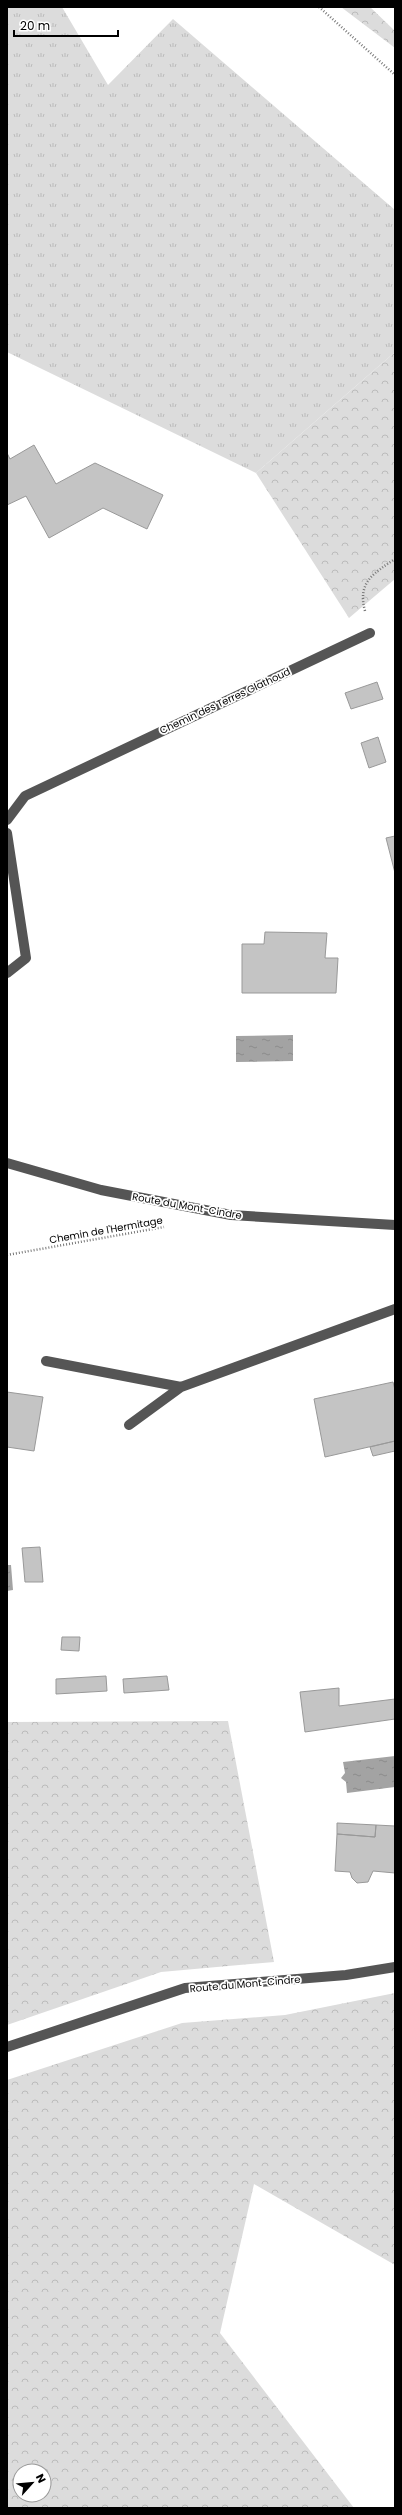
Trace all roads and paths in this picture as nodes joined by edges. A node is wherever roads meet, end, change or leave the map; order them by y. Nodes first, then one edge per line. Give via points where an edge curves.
1 (319, 7) edge
2 (395, 75) edge
3 (395, 559) edge
4 (370, 633) joint
5 (7, 820) edge
6 (7, 833) edge
7 (7, 973) edge
8 (7, 1163) edge
9 (395, 1225) edge
10 (170, 1226) dead end
11 (7, 1256) edge
12 (395, 1309) edge
13 (46, 1361) dead end
14 (181, 1387) junction
15 (129, 1425) dead end
16 (395, 1967) edge
17 (7, 2046) edge

1 - 2 path
3 - 4 path via 370,575 362,599
4 - 5 street, Chemin des Terres Glathoud via 25,796
6 - 7 street via 26,958
8 - 9 street, Route du Mont-Cindre via 101,1190 232,1215
10 - 11 path, Chemin de l'Hermitage
12 - 14 street
13 - 14 street
14 - 15 street
16 - 17 street, Route du Mont-Cindre via 346,1975 184,1988

